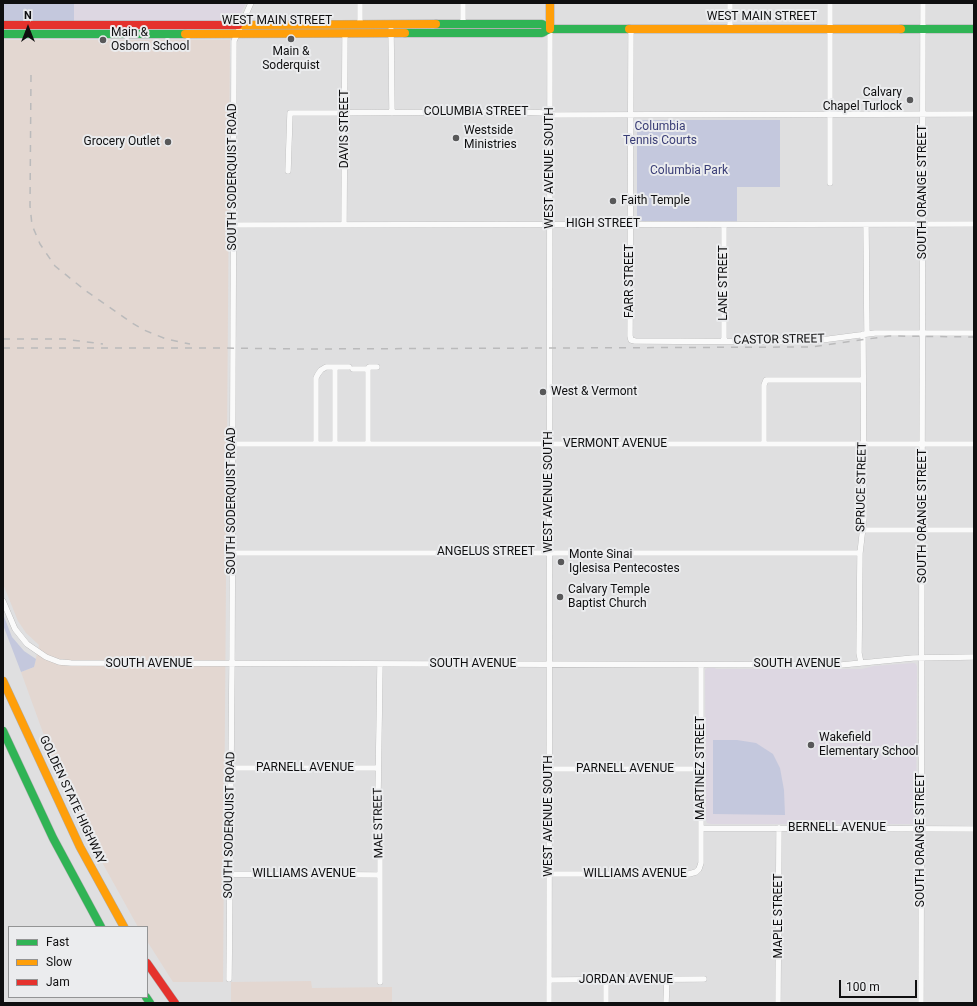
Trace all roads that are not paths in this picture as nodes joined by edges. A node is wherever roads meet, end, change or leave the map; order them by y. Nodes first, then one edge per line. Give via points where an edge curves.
1 (251, 3) edge
2 (360, 3) edge
3 (463, 3) edge
4 (550, 3) edge
5 (730, 3) edge
6 (830, 3) edge
7 (923, 3) edge
8 (241, 24) junction
9 (360, 24) junction
10 (391, 24) junction
11 (463, 24) junction
12 (3, 25) edge
13 (550, 29) junction
14 (730, 29) junction
15 (830, 29) junction
16 (923, 29) junction
17 (974, 29) edge
18 (631, 30) junction
19 (237, 33) junction
20 (345, 33) junction
21 (391, 33) junction
22 (3, 34) edge
23 (345, 112) junction
24 (392, 113) junction
25 (550, 114) junction
26 (631, 114) junction
27 (830, 114) junction
28 (923, 114) junction
29 (974, 114) edge
30 (288, 171) dead end
31 (830, 184) dead end
32 (550, 224) junction
33 (630, 224) junction
34 (866, 224) junction
35 (922, 224) junction
36 (974, 224) edge
37 (232, 225) junction
38 (344, 225) junction
39 (724, 225) junction
40 (922, 333) junction
41 (974, 333) edge
42 (865, 334) junction
43 (632, 340) joint
44 (724, 341) junction
45 (335, 367) junction
46 (377, 367) dead end
47 (368, 369) junction
48 (863, 380) junction
49 (232, 444) junction
50 (316, 444) junction
51 (335, 444) junction
52 (368, 444) junction
53 (549, 444) junction
54 (764, 444) junction
55 (864, 444) junction
56 (923, 444) junction
57 (974, 444) edge
58 (863, 530) junction
59 (923, 530) junction
60 (974, 530) edge
61 (549, 552) junction
62 (860, 552) junction
63 (232, 553) junction
64 (3, 602) edge
65 (922, 657) junction
66 (974, 657) edge
67 (861, 663) junction
68 (232, 664) junction
69 (380, 664) junction
70 (549, 664) junction
71 (701, 664) junction
72 (3, 681) edge
73 (3, 731) edge
74 (231, 768) junction
75 (378, 768) junction
76 (701, 768) junction
77 (548, 769) junction
78 (701, 828) junction
79 (780, 828) junction
80 (921, 828) junction
81 (974, 829) edge
82 (697, 871) joint
83 (230, 874) junction
84 (549, 874) junction
85 (379, 875) junction
86 (100, 926) edge
87 (123, 926) edge
88 (148, 964) edge
89 (229, 978) dead end
90 (704, 979) dead end
91 (549, 980) junction
92 (606, 980) junction
93 (666, 980) junction
94 (380, 982) dead end
95 (175, 1003) edge
96 (549, 1003) edge
97 (606, 1003) edge
98 (666, 1003) edge
99 (778, 1003) edge
100 (921, 1003) edge

1 - 8 street, SOUTH SODERQUIST ROAD
2 - 9 street
3 - 11 street
4 - 13 main road
5 - 14 street
6 - 15 street
7 - 16 street, SOUTH ORANGE STREET
8 - 9 main road, WEST MAIN STREET
8 - 12 main road, WEST MAIN STREET
8 - 19 street, SOUTH SODERQUIST ROAD
9 - 10 main road, WEST MAIN STREET
10 - 11 main road, WEST MAIN STREET
10 - 21 street
11 - 13 main road, WEST MAIN STREET via 542,24
13 - 18 main road, WEST MAIN STREET
13 - 21 main road, WEST MAIN STREET via 542,33
13 - 25 street, WEST AVENUE SOUTH
14 - 15 main road, WEST MAIN STREET
14 - 18 main road, WEST MAIN STREET
15 - 16 main road, WEST MAIN STREET
15 - 27 street
16 - 17 main road, WEST MAIN STREET
16 - 28 street, SOUTH ORANGE STREET
18 - 26 street, FARR STREET
19 - 20 main road, WEST MAIN STREET
19 - 22 main road, WEST MAIN STREET
19 - 37 street, SOUTH SODERQUIST ROAD via 233,51
20 - 21 main road, WEST MAIN STREET
20 - 23 street, DAVIS STREET
21 - 24 street
23 - 24 street, COLUMBIA STREET
23 - 30 street, COLUMBIA STREET via 290,113
23 - 38 street, DAVIS STREET
24 - 25 street, COLUMBIA STREET
25 - 26 street, COLUMBIA STREET
25 - 32 street, WEST AVENUE SOUTH
26 - 27 street, COLUMBIA STREET
26 - 33 street, FARR STREET
27 - 28 street, COLUMBIA STREET
27 - 31 street
28 - 29 street, COLUMBIA STREET
28 - 35 street, SOUTH ORANGE STREET
32 - 33 street, HIGH STREET
32 - 38 street, HIGH STREET
32 - 53 street, WEST AVENUE SOUTH
33 - 39 street, HIGH STREET
33 - 43 street, FARR STREET
34 - 35 street, HIGH STREET
34 - 39 street, HIGH STREET
34 - 42 street, SPRUCE STREET
35 - 36 street, HIGH STREET
35 - 40 street, SOUTH ORANGE STREET
37 - 38 street, HIGH STREET
37 - 49 street, SOUTH SODERQUIST ROAD
39 - 44 street, LANE STREET
40 - 41 street, CASTOR STREET
40 - 42 street, CASTOR STREET
40 - 56 street, SOUTH ORANGE STREET
42 - 44 street, CASTOR STREET via 813,341
42 - 48 street, SPRUCE STREET
43 - 44 street, CASTOR STREET
45 - 47 street
45 - 50 street via 324,368 317,376
45 - 51 street
46 - 47 street
47 - 52 street
48 - 54 street via 766,380
48 - 55 street, SPRUCE STREET
49 - 50 street, VERMONT AVENUE
49 - 63 street, SOUTH SODERQUIST ROAD
50 - 51 street, VERMONT AVENUE
51 - 52 street, VERMONT AVENUE
52 - 53 street, VERMONT AVENUE
53 - 54 street, VERMONT AVENUE
53 - 61 street, WEST AVENUE SOUTH
54 - 55 street, VERMONT AVENUE
55 - 56 street, VERMONT AVENUE
55 - 58 street, SPRUCE STREET
56 - 57 street, VERMONT AVENUE
56 - 59 street, SOUTH ORANGE STREET
58 - 59 street
58 - 62 street, SPRUCE STREET
59 - 60 street
59 - 65 street, SOUTH ORANGE STREET
61 - 62 street, ANGELUS STREET
61 - 63 street, ANGELUS STREET
61 - 70 street, WEST AVENUE SOUTH
62 - 67 street, SPRUCE STREET
63 - 68 street, SOUTH SODERQUIST ROAD
64 - 68 street, SOUTH AVENUE via 22,640 39,653 59,662
65 - 66 street, SOUTH AVENUE
65 - 67 street, SOUTH AVENUE
65 - 80 street, SOUTH ORANGE STREET
67 - 71 street, SOUTH AVENUE
68 - 69 street, SOUTH AVENUE
68 - 74 street, SOUTH SODERQUIST ROAD
69 - 70 street, SOUTH AVENUE
69 - 75 street, MAE STREET
70 - 71 street, SOUTH AVENUE
70 - 77 street, WEST AVENUE SOUTH
71 - 76 street, MARTINEZ STREET
72 - 87 main road, GOLDEN STATE HIGHWAY via 80,847
73 - 86 main road via 60,851
74 - 75 street, PARNELL AVENUE
74 - 83 street, SOUTH SODERQUIST ROAD
75 - 85 street, MAE STREET
76 - 77 street, PARNELL AVENUE
76 - 78 street, MARTINEZ STREET
77 - 84 street, WEST AVENUE SOUTH
78 - 79 street, BERNELL AVENUE
78 - 82 street, MARTINEZ STREET via 701,863
79 - 80 street, BERNELL AVENUE
79 - 99 street, MAPLE STREET
80 - 81 street, BERNELL AVENUE
80 - 100 street, SOUTH ORANGE STREET
82 - 84 street, WILLIAMS AVENUE via 689,874
83 - 85 street, WILLIAMS AVENUE
83 - 89 street, SOUTH SODERQUIST ROAD
84 - 91 street, WEST AVENUE SOUTH
85 - 94 street, MAE STREET
88 - 95 main road
90 - 93 street, JORDAN AVENUE
91 - 92 street, JORDAN AVENUE
91 - 96 street, WEST AVENUE SOUTH
92 - 93 street, JORDAN AVENUE
92 - 97 street
93 - 98 street

